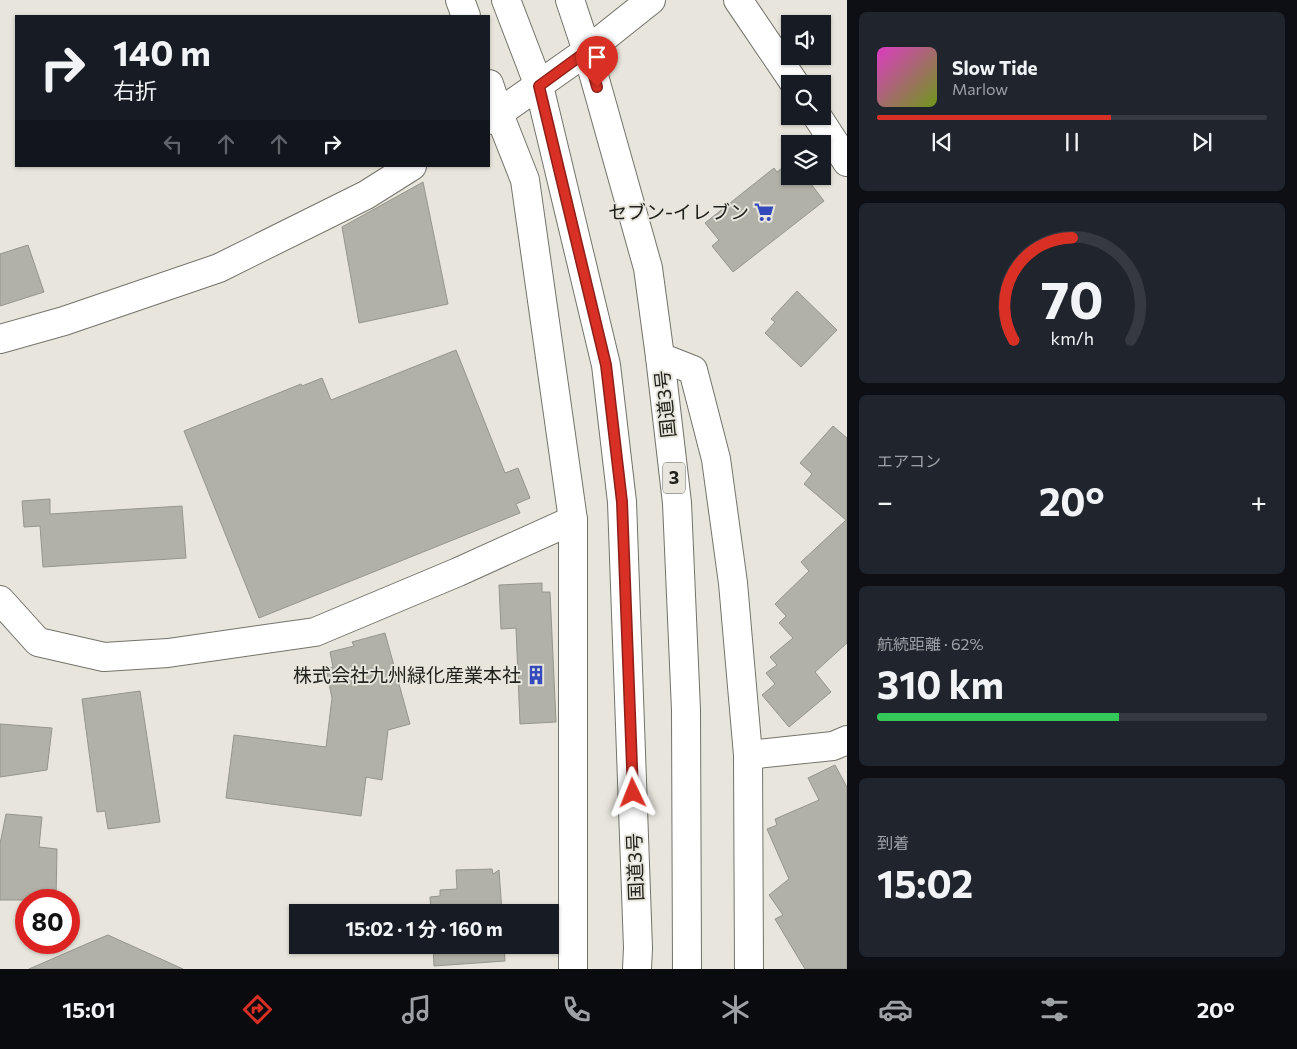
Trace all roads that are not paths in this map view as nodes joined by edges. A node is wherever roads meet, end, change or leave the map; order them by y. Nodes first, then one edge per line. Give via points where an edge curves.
1 (460, 0) edge
2 (506, 0) edge
3 (570, 0) edge
4 (651, 0) edge
5 (738, 0) edge
6 (466, 15) edge
7 (587, 51) junction
8 (789, 75) edge
9 (539, 86) junction
10 (490, 91) edge
11 (494, 117) edge
12 (823, 125) edge
13 (847, 162) edge
14 (410, 167) edge
15 (0, 339) edge
16 (660, 357) junction
17 (573, 520) junction
18 (0, 600) edge
19 (847, 740) edge
20 (748, 755) junction
21 (573, 969) edge
22 (637, 969) edge
23 (687, 969) edge
24 (749, 969) edge

1 - 6 main road
2 - 9 main road, 国道3号
3 - 7 main road, 国道3号 / 3
4 - 7 main road
5 - 8 main road
7 - 9 main road
7 - 16 main road, 国道3号 / 3 via 648,268
9 - 11 main road
9 - 22 main road, 国道3号 via 606,365 622,502
10 - 11 main road
11 - 17 main road via 525,180
12 - 13 main road
14 - 15 main road via 366,195 219,268 64,321
16 - 20 main road via 693,370 716,459 733,583
16 - 23 main road, 国道3号 / 3 via 676,503 685,691
17 - 18 main road via 315,632 168,653 104,657 38,642
17 - 21 main road
19 - 20 main road via 833,746
20 - 24 main road

